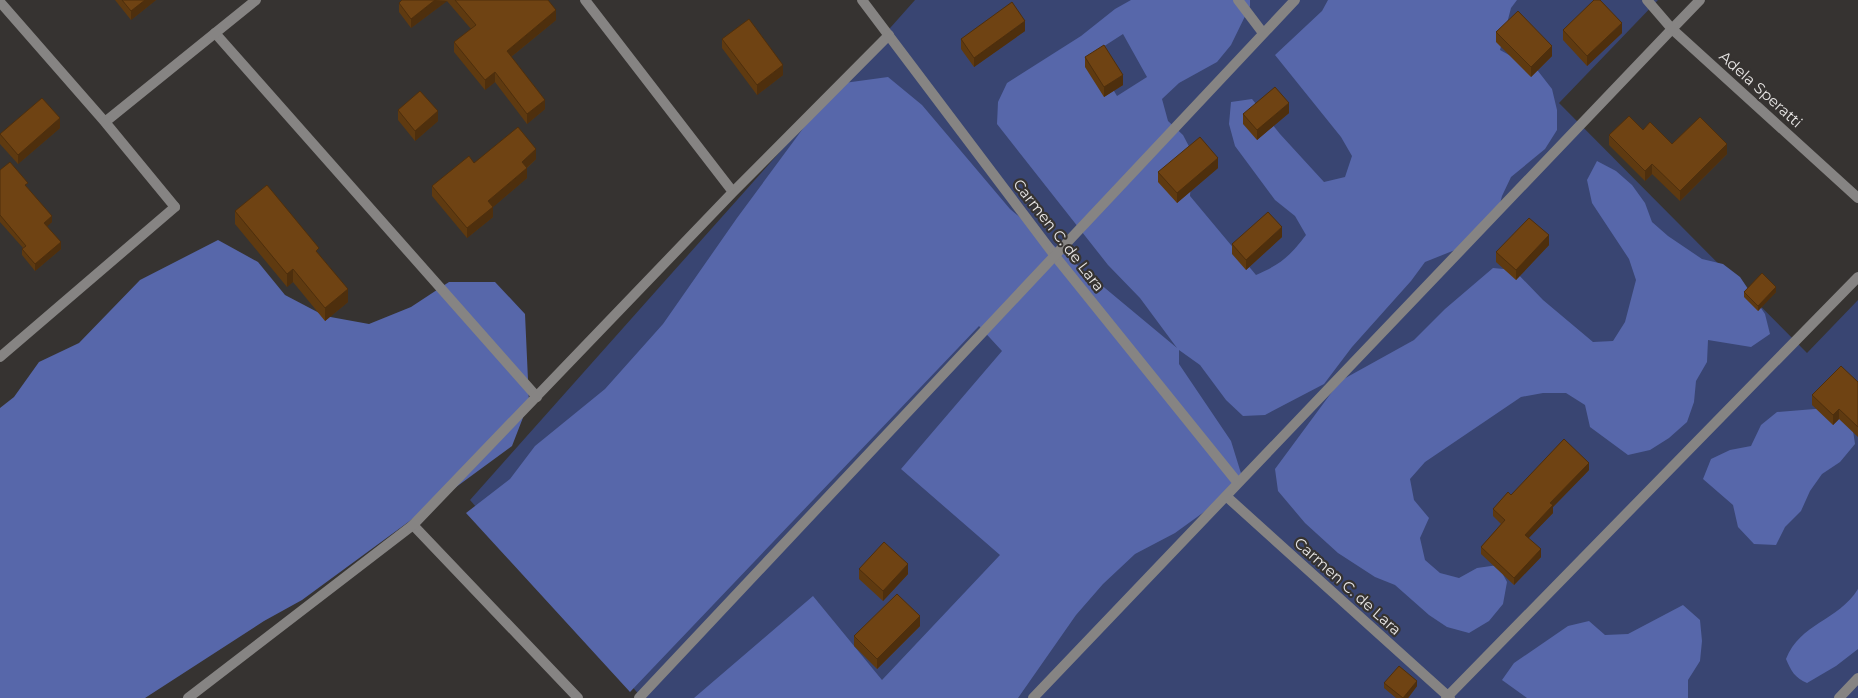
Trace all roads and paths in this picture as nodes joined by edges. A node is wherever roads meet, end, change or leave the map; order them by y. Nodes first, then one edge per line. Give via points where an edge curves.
1 (256, 0) edge
2 (585, 0) edge
3 (862, 0) edge
4 (1238, 0) edge
5 (1295, 0) edge
6 (1647, 0) edge
7 (1700, 0) edge
8 (0, 2) edge
9 (1672, 29) junction
10 (215, 32) junction
11 (1263, 32) junction
12 (889, 35) junction
13 (105, 122) junction
14 (733, 192) junction
15 (1858, 198) edge
16 (1055, 256) junction
17 (1858, 277) edge
18 (0, 357) edge
19 (537, 397) junction
20 (1238, 483) junction
21 (1226, 496) junction
22 (413, 525) junction
23 (1858, 678) edge
24 (1448, 697) edge
25 (188, 698) edge
26 (578, 698) edge
27 (639, 698) edge
28 (1033, 698) edge
29 (1839, 698) edge

1 - 10 street
2 - 14 street
3 - 12 street, Carmen C. de Lara
4 - 11 street
5 - 11 street
6 - 9 street, Adela Speratti
7 - 9 street
8 - 13 street
9 - 15 street, Adela Speratti
9 - 20 street
10 - 13 street
10 - 19 street
11 - 16 street
12 - 14 street
12 - 16 street, Carmen C. de Lara
13 - 18 street via 175,207
14 - 19 street
16 - 20 street, Carmen C. de Lara
16 - 27 street
17 - 24 street
19 - 22 street
20 - 21 street
21 - 24 street, Carmen C. de Lara
21 - 28 street
22 - 25 street
22 - 26 street
23 - 29 street

